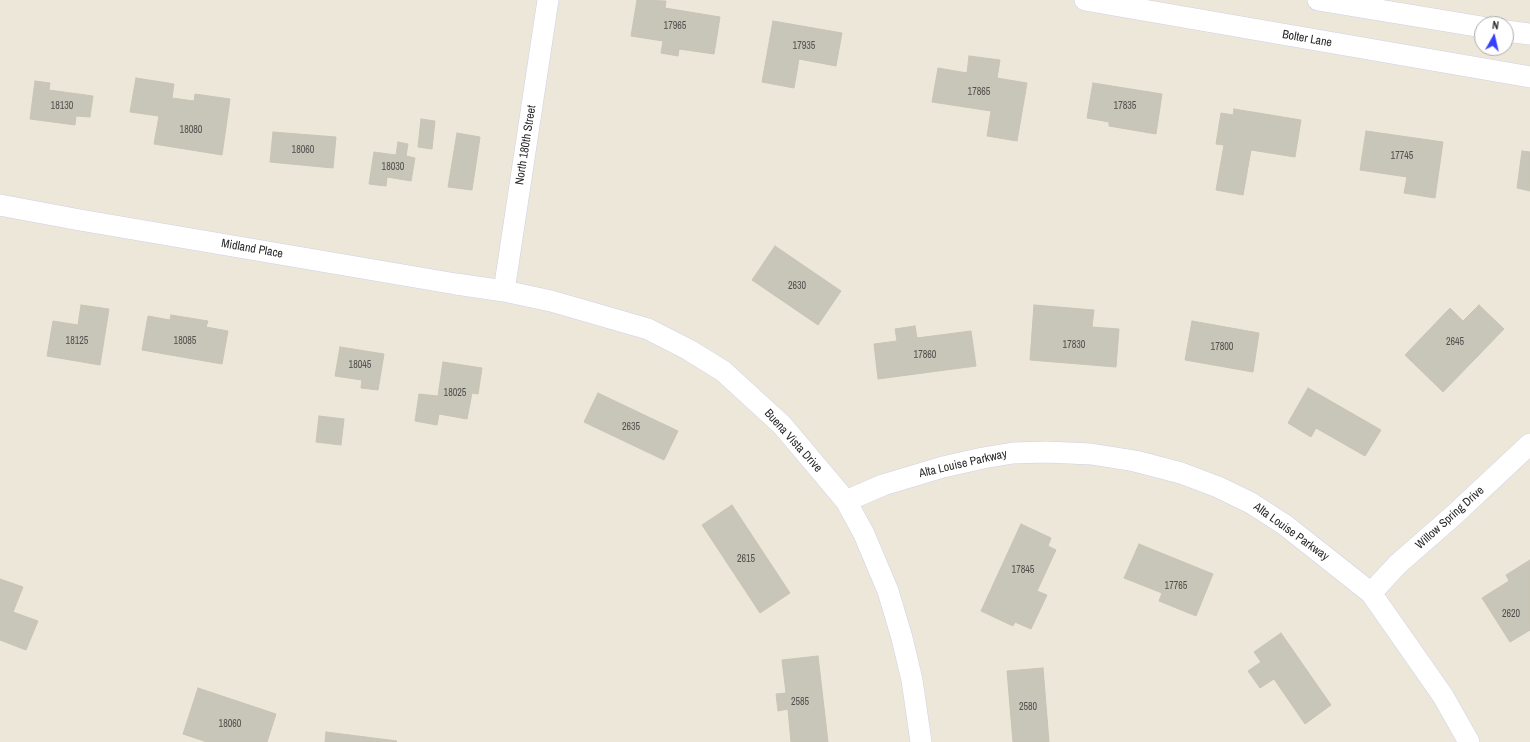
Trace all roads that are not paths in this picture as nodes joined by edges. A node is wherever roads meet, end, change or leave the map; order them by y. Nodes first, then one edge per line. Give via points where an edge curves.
1 (548, 0) edge
2 (1085, 0) edge
3 (1318, 0) edge
4 (1474, 26) edge
5 (1514, 32) edge
6 (1530, 34) edge
7 (1530, 77) edge
8 (0, 205) edge
9 (504, 291) junction
10 (1530, 444) edge
11 (846, 501) junction
12 (1371, 593) junction
13 (921, 742) edge
14 (1469, 742) edge

1 - 9 street, North 180th Street
2 - 7 street, Bolter Lane
3 - 4 street
5 - 6 street
8 - 9 street, Midland Place
9 - 11 street, Buena Vista Drive via 551,301 648,329 689,350 723,372 782,425
10 - 12 street, Willow Spring Drive via 1398,564
11 - 12 street, Alta Louise Parkway via 883,485 943,467 1013,453 1091,454 1135,461 1181,472 1251,503 1285,525
11 - 13 street, Buena Vista Drive via 864,534 890,598 912,680
12 - 14 street, Alta Louise Parkway via 1443,696

